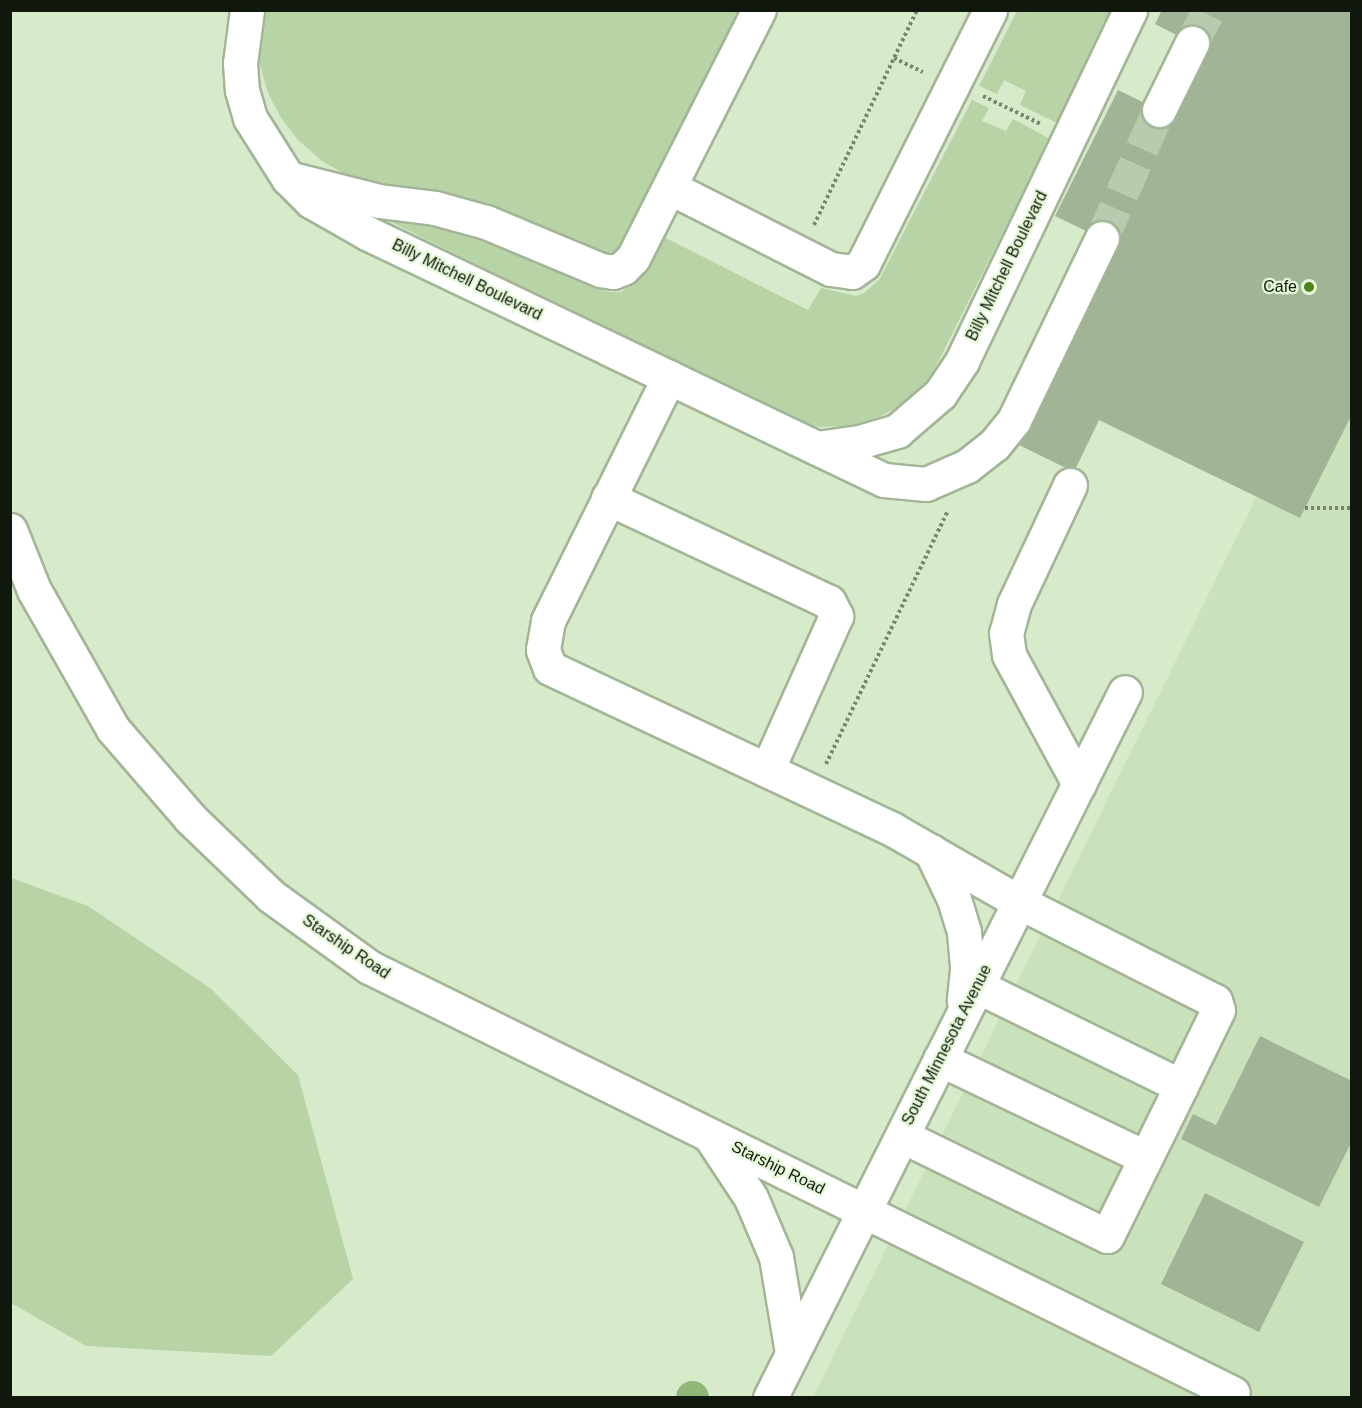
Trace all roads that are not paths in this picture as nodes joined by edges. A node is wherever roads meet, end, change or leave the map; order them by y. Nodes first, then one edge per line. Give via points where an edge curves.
1 (247, 10) edge
2 (759, 10) edge
3 (990, 10) edge
4 (1131, 10) edge
5 (1192, 43) tunnel mouth
6 (1159, 110) tunnel mouth
7 (288, 178) junction
8 (671, 188) junction
9 (1102, 238) tunnel mouth
10 (669, 377) junction
11 (817, 448) junction
12 (1070, 485) dead end
13 (608, 498) junction
14 (10, 530) edge
15 (1125, 692) dead end
16 (767, 770) junction
17 (1079, 784) junction
18 (931, 851) junction
19 (1019, 902) junction
20 (970, 1000) junction
21 (940, 1059) junction
22 (1181, 1086) junction
23 (709, 1134) junction
24 (902, 1136) junction
25 (1145, 1157) junction
26 (863, 1210) junction
27 (792, 1353) junction
28 (1233, 1393) dead end
29 (770, 1398) edge

1 - 7 street, Billy Mitchell Boulevard via 240,63 242,90 249,118
2 - 8 street
3 - 8 street via 863,264 852,272 831,269
4 - 11 street, Billy Mitchell Boulevard via 962,361 940,394 897,431
5 - 6 street
7 - 8 street via 486,222 613,272 633,258
7 - 10 street, Billy Mitchell Boulevard via 312,201 367,233
9 - 11 street, Billy Mitchell Boulevard via 1014,420 994,445 967,466 926,484 884,480
10 - 11 street, Billy Mitchell Boulevard
10 - 13 street
12 - 17 street via 1014,604 1006,633 1009,655
13 - 16 street via 548,621 543,650 550,668
13 - 16 street via 829,602 836,616
14 - 23 street, Starship Road via 34,590 113,729 190,818 271,896 369,967
15 - 17 street, South Minnesota Avenue
16 - 18 street
17 - 19 street, South Minnesota Avenue
18 - 19 street
18 - 20 street via 954,899 964,932
19 - 20 street, South Minnesota Avenue
19 - 22 street via 1215,1001 1218,1010
20 - 21 street, South Minnesota Avenue
20 - 22 street
21 - 24 street, South Minnesota Avenue
21 - 25 street
22 - 25 street
23 - 26 street, Starship Road
23 - 27 street via 751,1198 776,1257
24 - 25 street via 1107,1236
24 - 26 street, South Minnesota Avenue
26 - 27 street, South Minnesota Avenue
26 - 28 street, Starship Road
27 - 29 street, South Minnesota Avenue

